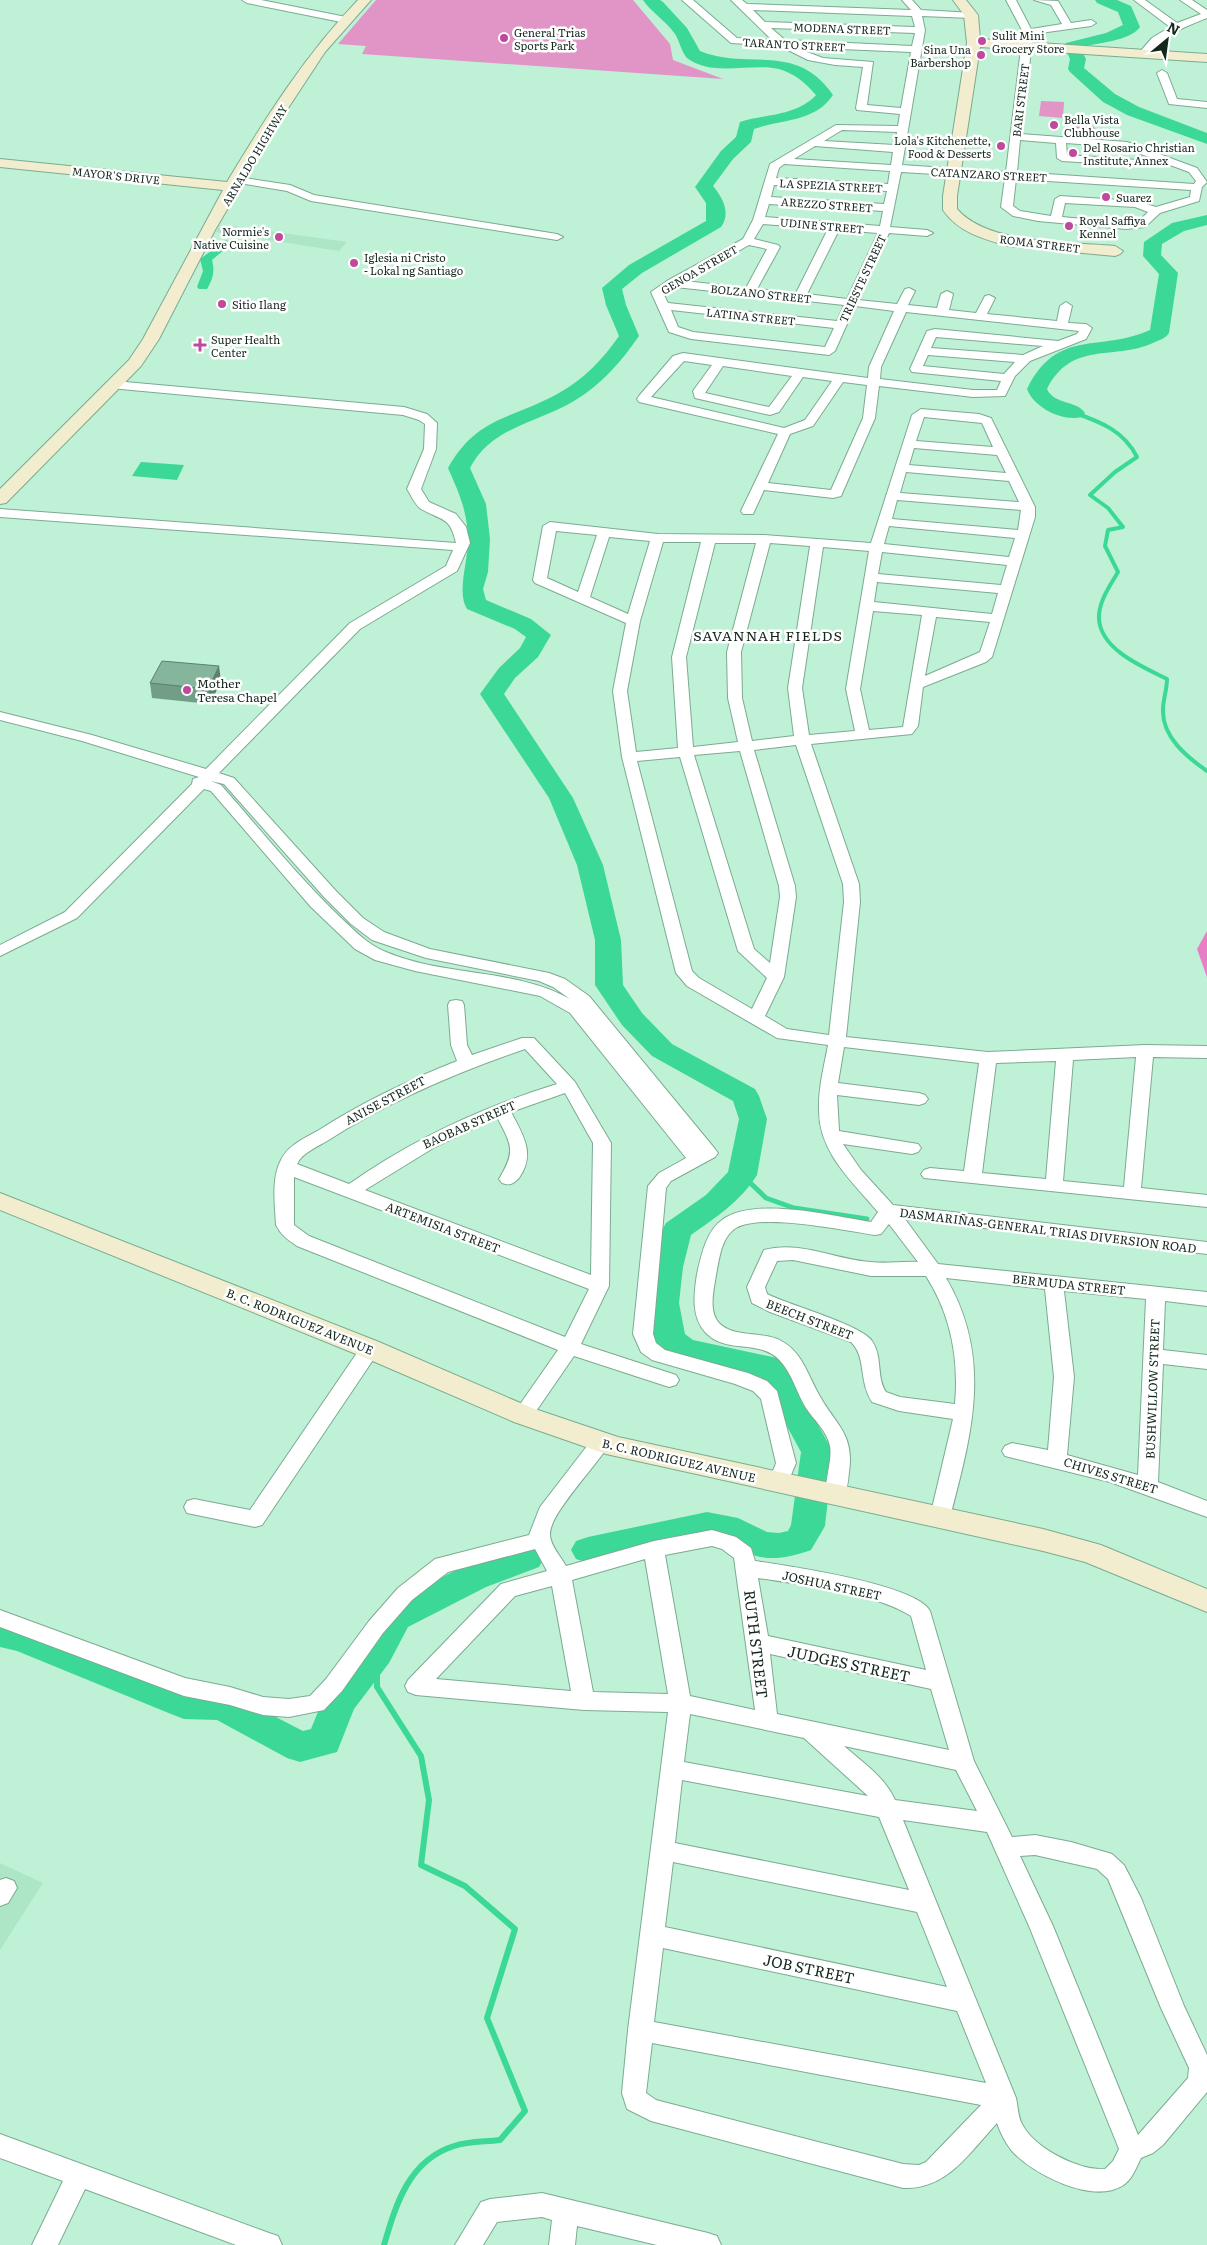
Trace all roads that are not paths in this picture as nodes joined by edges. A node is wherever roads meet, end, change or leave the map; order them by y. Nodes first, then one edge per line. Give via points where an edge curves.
1 (247, 0) edge
2 (365, 0) edge
3 (687, 0) edge
4 (736, 0) edge
5 (907, 0) edge
6 (959, 0) edge
7 (1011, 0) edge
8 (1039, 0) edge
9 (1139, 0) edge
10 (1185, 0) edge
11 (744, 7) junction
12 (916, 15) junction
13 (1207, 15) edge
14 (971, 16) junction
15 (346, 20) junction
16 (1091, 23) dead end
17 (764, 25) junction
18 (1068, 26) junction
19 (1176, 26) junction
20 (920, 30) junction
21 (1028, 32) junction
22 (974, 43) junction
23 (782, 44) junction
24 (1026, 46) junction
25 (916, 49) junction
26 (1143, 54) junction
27 (1207, 58) edge
28 (1162, 73) dead end
29 (1207, 105) edge
30 (907, 111) junction
31 (904, 129) junction
32 (1016, 137) junction
33 (1061, 140) junction
34 (812, 143) junction
35 (900, 149) junction
36 (1159, 157) junction
37 (782, 161) junction
38 (0, 163) edge
39 (0, 168) edge
40 (897, 169) junction
41 (954, 172) junction
42 (1011, 175) junction
43 (769, 181) junction
44 (233, 186) junction
45 (1197, 187) junction
46 (894, 188) junction
47 (765, 200) junction
48 (890, 208) junction
49 (1156, 211) junction
50 (759, 220) junction
51 (1056, 220) junction
52 (835, 226) junction
53 (884, 230) junction
54 (928, 233) dead end
55 (557, 237) dead end
56 (747, 241) junction
57 (1115, 251) dead end
58 (671, 283) junction
59 (909, 291) dead end
60 (749, 292) junction
61 (946, 294) dead end
62 (800, 297) junction
63 (989, 298) dead end
64 (851, 303) junction
65 (662, 306) junction
66 (1066, 306) dead end
67 (900, 309) junction
68 (942, 312) junction
69 (980, 316) junction
70 (1062, 324) junction
71 (840, 325) junction
72 (1059, 344) junction
73 (829, 351) joint
74 (924, 351) junction
75 (1024, 359) junction
76 (720, 362) junction
77 (800, 373) junction
78 (840, 378) junction
79 (1007, 378) junction
80 (875, 383) junction
81 (114, 385) junction
82 (786, 432) junction
83 (910, 444) junction
84 (1000, 451) junction
85 (902, 468) junction
86 (1014, 478) junction
87 (761, 486) junction
88 (893, 496) junction
89 (0, 499) edge
90 (1028, 507) junction
91 (748, 511) dead end
92 (0, 513) edge
93 (885, 522) junction
94 (604, 533) junction
95 (1023, 535) junction
96 (658, 538) junction
97 (709, 538) junction
98 (764, 539) junction
99 (817, 542) junction
100 (461, 546) junction
101 (876, 547) junction
102 (1014, 562) junction
103 (872, 577) junction
104 (1006, 590) junction
105 (582, 600) junction
106 (866, 606) junction
107 (930, 612) junction
108 (997, 619) junction
109 (633, 621) junction
110 (916, 685) junction
111 (0, 716) edge
112 (0, 726) edge
113 (863, 735) junction
114 (802, 740) junction
115 (746, 746) junction
116 (686, 753) junction
117 (629, 757) junction
118 (206, 779) junction
119 (0, 951) edge
120 (776, 977) junction
121 (456, 1005) dead end
122 (755, 1018) junction
123 (837, 1041) junction
124 (1144, 1051) junction
125 (1207, 1052) edge
126 (1065, 1055) junction
127 (988, 1058) junction
128 (466, 1062) junction
129 (570, 1086) junction
130 (830, 1088) junction
131 (919, 1099) dead end
132 (501, 1109) junction
133 (832, 1136) junction
134 (912, 1148) dead end
135 (287, 1167) junction
136 (930, 1174) dead end
137 (972, 1178) junction
138 (508, 1179) dead end
139 (1054, 1186) junction
140 (351, 1191) junction
141 (1132, 1193) junction
142 (0, 1201) edge
143 (1207, 1201) edge
144 (889, 1211) junction
145 (1207, 1248) edge
146 (932, 1270) junction
147 (1054, 1283) junction
148 (600, 1286) junction
149 (1156, 1294) junction
150 (1207, 1299) edge
151 (570, 1347) junction
152 (370, 1349) junction
153 (1154, 1356) junction
154 (1207, 1362) edge
155 (669, 1380) dead end
156 (964, 1413) junction
157 (523, 1415) junction
158 (601, 1442) junction
159 (1012, 1451) dead end
160 (1057, 1458) junction
161 (780, 1484) junction
162 (1148, 1485) junction
163 (832, 1495) junction
164 (194, 1507) dead end
165 (1207, 1508) edge
166 (940, 1517) junction
167 (540, 1540) junction
168 (654, 1549) junction
169 (747, 1568) junction
170 (560, 1574) junction
171 (1207, 1601) edge
172 (0, 1618) edge
173 (758, 1643) junction
174 (940, 1682) junction
175 (584, 1701) junction
176 (680, 1703) junction
177 (767, 1721) junction
178 (810, 1730) junction
179 (963, 1762) junction
180 (672, 1769) junction
181 (889, 1808) junction
182 (994, 1823) junction
183 (1005, 1847) junction
184 (662, 1850) junction
185 (926, 1904) junction
186 (652, 1935) junction
187 (966, 2002) junction
188 (640, 2030) junction
189 (1004, 2098) junction
190 (0, 2146) edge
191 (1131, 2149) junction
192 (79, 2175) junction
193 (566, 2211) junction
194 (255, 2243) edge
195 (45, 2245) edge
196 (468, 2245) edge
197 (562, 2245) edge
198 (708, 2245) edge

1 - 15 street
2 - 15 street, ARNALDO HIGHWAY
3 - 23 street, TARANTO STREET via 734,41
4 - 11 street
5 - 12 street, TRIESTE STREET via 916,10
6 - 14 street
7 - 21 street
8 - 18 street via 1055,3
9 - 19 street
10 - 13 street
11 - 12 street
11 - 17 street
12 - 14 street
12 - 20 street, TRIESTE STREET
13 - 19 street
14 - 22 street, ROMA STREET
15 - 44 street, ARNALDO HIGHWAY via 315,56
16 - 18 street
17 - 20 street, MODENA STREET
17 - 23 street
18 - 21 street
19 - 26 street via 1155,39
20 - 25 street, TRIESTE STREET
21 - 24 street, BARI STREET
22 - 24 street
22 - 41 street, ROMA STREET
23 - 25 street, TARANTO STREET
23 - 30 street via 828,63 869,64 861,108
24 - 26 street
24 - 32 street, BARI STREET
25 - 30 street, TRIESTE STREET
26 - 27 street
28 - 29 street via 1173,102
30 - 31 street, TRIESTE STREET
31 - 34 street, GENOA STREET via 840,128
31 - 35 street, TRIESTE STREET
32 - 33 street
32 - 42 street, BARI STREET
33 - 36 street via 1123,144
33 - 36 street via 1062,158 1137,164
34 - 35 street
34 - 37 street, GENOA STREET
35 - 40 street, TRIESTE STREET
36 - 45 street via 1198,174 1202,181
37 - 40 street, CATANZARO STREET
37 - 43 street, GENOA STREET via 774,166
38 - 44 street, MAYOR'S DRIVE
39 - 44 street, MAYOR'S DRIVE
40 - 41 street, CATANZARO STREET
40 - 46 street, TRIESTE STREET
41 - 42 street, CATANZARO STREET
41 - 57 street, ROMA STREET via 950,210 976,231 1008,241
42 - 45 street, CATANZARO STREET
42 - 51 street, BARI STREET via 1008,207 1017,214
43 - 46 street, LA SPEZIA STREET
43 - 47 street, GENOA STREET
44 - 55 street via 290,188 306,197
44 - 81 street, ARNALDO HIGHWAY via 151,339 135,363
45 - 49 street via 1197,196 1192,201
46 - 48 street, TRIESTE STREET
47 - 48 street, AREZZO STREET
47 - 50 street, GENOA STREET
48 - 53 street, TRIESTE STREET
49 - 51 street via 1141,225
49 - 51 street via 1136,204 1060,199
50 - 52 street, UDINE STREET
50 - 56 street, GENOA STREET
52 - 53 street, UDINE STREET
52 - 62 street
53 - 54 street, UDINE STREET
53 - 64 street, TRIESTE STREET
56 - 58 street, GENOA STREET
56 - 60 street via 774,247
58 - 60 street, BOLZANO STREET
58 - 65 street, GENOA STREET via 657,292
59 - 67 street
60 - 62 street, BOLZANO STREET
61 - 68 street
62 - 64 street, BOLZANO STREET
63 - 69 street
64 - 67 street, BOLZANO STREET
64 - 71 street, TRIESTE STREET
65 - 71 street, LATINA STREET
65 - 73 street, GENOA STREET via 677,332
66 - 70 street
67 - 68 street, BOLZANO STREET
67 - 80 street via 875,367
68 - 69 street, BOLZANO STREET
69 - 70 street, BOLZANO STREET via 1022,316
70 - 72 street, BOLZANO STREET via 1086,330 1082,336
71 - 73 street, TRIESTE STREET
72 - 74 street via 935,332
72 - 75 street
74 - 75 street
74 - 79 street via 916,369
75 - 79 street
76 - 77 street
76 - 77 street via 699,395 770,411 775,409
76 - 82 street via 677,359 643,399
77 - 78 street
78 - 80 street
78 - 82 street via 809,423
79 - 80 street via 1003,391 996,394
80 - 87 street via 869,418 836,493
81 - 89 street, ARNALDO HIGHWAY
81 - 100 street via 404,411 423,416 431,423 430,449 414,489 424,505 451,516 459,527
82 - 87 street
83 - 84 street
83 - 84 street via 921,413 983,419 987,421
83 - 85 street
84 - 86 street
85 - 86 street
85 - 88 street
86 - 90 street
87 - 91 street
88 - 90 street
88 - 93 street
90 - 95 street
92 - 100 street
93 - 95 street
93 - 101 street
94 - 96 street
94 - 105 street
94 - 105 street via 550,526 540,580
95 - 102 street
96 - 97 street
96 - 109 street
97 - 98 street
97 - 116 street via 679,658
98 - 99 street
98 - 115 street via 734,652 735,698
99 - 101 street
99 - 114 street via 795,688
100 - 118 street via 452,568 355,626
101 - 102 street
101 - 103 street
102 - 104 street
103 - 104 street
103 - 106 street
104 - 108 street
105 - 109 street
106 - 107 street
106 - 113 street via 853,689
107 - 108 street
107 - 110 street
108 - 110 street via 986,654 981,659
109 - 117 street via 620,692
110 - 113 street via 911,726 907,731
111 - 118 street via 87,738
112 - 118 street
113 - 114 street
114 - 115 street
114 - 123 street via 851,884 852,902
115 - 116 street
115 - 120 street via 787,886
116 - 117 street
116 - 120 street via 746,951
117 - 122 street via 684,973 693,982
118 - 119 street via 72,915
118 - 161 street via 317,904 350,938 369,950 415,966 545,992 576,1009 703,1156 665,1177 658,1186 643,1334 648,1346 659,1355 741,1378 760,1386 770,1396 786,1463
120 - 122 street
121 - 128 street via 459,1045
122 - 123 street via 783,1034
123 - 127 street
123 - 130 street
124 - 125 street
124 - 126 street
124 - 141 street
126 - 127 street
126 - 139 street
127 - 137 street
128 - 129 street, ANISE STREET via 528,1042
128 - 135 street, ANISE STREET via 356,1113 293,1155
129 - 132 street, BAOBAB STREET
129 - 148 street, ANISE STREET via 602,1143
130 - 131 street
130 - 133 street via 827,1110
132 - 138 street via 521,1151 520,1161
132 - 140 street, BAOBAB STREET via 414,1148
133 - 134 street
133 - 144 street via 846,1161
135 - 140 street, ARTEMISIA STREET
135 - 151 street via 285,1220 288,1231 294,1236
136 - 137 street
137 - 139 street
139 - 141 street
140 - 148 street, ARTEMISIA STREET
141 - 143 street
142 - 152 street, B. C. RODRIGUEZ AVENUE
144 - 145 street, DASMARIÑAS-GENERAL TRIAS DIVERSION ROAD
144 - 146 street
144 - 163 street via 875,1229 769,1214 746,1216 728,1224 710,1259 704,1298 705,1317 713,1329 727,1337 768,1342 781,1349 797,1369 813,1402 835,1433 840,1446 840,1466
146 - 147 street, BERMUDA STREET
146 - 156 street via 956,1315 962,1340
146 - 156 street, BEECH STREET via 871,1269 777,1253 767,1260 756,1293 766,1303 848,1332 866,1343 870,1353 872,1385 879,1397 899,1404
147 - 149 street, BERMUDA STREET
147 - 160 street via 1064,1377
148 - 151 street, ANISE STREET
149 - 150 street, BERMUDA STREET
149 - 153 street, BUSHWILLOW STREET
151 - 155 street
151 - 157 street, ANISE STREET
152 - 157 street, B. C. RODRIGUEZ AVENUE
152 - 164 street via 255,1519
153 - 154 street
153 - 162 street, BUSHWILLOW STREET
156 - 166 street
157 - 158 street, B. C. RODRIGUEZ AVENUE
158 - 161 street, B. C. RODRIGUEZ AVENUE
158 - 167 street via 540,1524
159 - 160 street, CHIVES STREET
160 - 162 street, CHIVES STREET
161 - 163 street, B. C. RODRIGUEZ AVENUE
162 - 165 street, CHIVES STREET
163 - 166 street, B. C. RODRIGUEZ AVENUE
166 - 171 street, B. C. RODRIGUEZ AVENUE via 1091,1553
167 - 170 street
167 - 172 street via 442,1565 405,1594 316,1704 279,1709 184,1687
168 - 169 street, RUTH STREET via 712,1538 722,1540 744,1554
168 - 170 street, RUTH STREET
168 - 176 street
169 - 173 street, RUTH STREET
169 - 174 street, JOSHUA STREET via 818,1579 901,1600 915,1607 922,1617
170 - 175 street
170 - 175 street, RUTH STREET via 508,1590 416,1686
173 - 174 street, JUDGES STREET
173 - 177 street, RUTH STREET
174 - 179 street
175 - 176 street
176 - 177 street
176 - 180 street
177 - 178 street
178 - 179 street
178 - 181 street via 871,1783
179 - 182 street
180 - 181 street
180 - 184 street
181 - 182 street
181 - 185 street
182 - 183 street
183 - 191 street via 1041,1926
183 - 191 street via 1035,1845 1071,1852 1104,1860 1116,1872 1201,2068 1200,2082 1154,2137
184 - 185 street
184 - 186 street
185 - 187 street
186 - 187 street, JOB STREET
186 - 188 street
187 - 189 street
188 - 189 street
188 - 189 street via 634,2093 636,2101 651,2110 903,2176 929,2175
189 - 191 street via 1015,2135 1030,2152 1054,2166 1103,2182 1116,2175 1128,2160
190 - 192 street
192 - 194 street
192 - 195 street
193 - 196 street via 542,2205 490,2210
193 - 197 street
193 - 198 street

